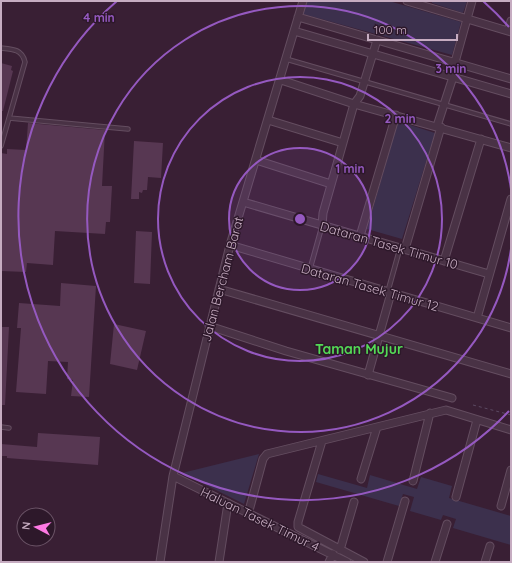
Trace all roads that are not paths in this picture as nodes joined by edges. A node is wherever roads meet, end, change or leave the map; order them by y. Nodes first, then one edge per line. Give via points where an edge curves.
1 (303, 1) edge
2 (407, 1) edge
3 (472, 1) edge
4 (427, 4) edge
5 (298, 17) junction
6 (467, 19) junction
7 (511, 21) edge
8 (294, 31) junction
9 (509, 32) edge
10 (378, 40) junction
11 (1, 48) edge
12 (374, 53) junction
13 (286, 59) junction
14 (455, 62) junction
15 (453, 77) junction
16 (511, 79) edge
17 (280, 80) junction
18 (364, 82) junction
19 (511, 94) edge
20 (354, 104) junction
21 (444, 105) junction
22 (396, 115) junction
23 (9, 118) junction
24 (268, 120) junction
25 (511, 124) edge
26 (439, 127) junction
27 (128, 129) dead end
28 (481, 139) junction
29 (343, 143) junction
30 (1, 146) edge
31 (511, 148) edge
32 (256, 160) junction
33 (331, 184) junction
34 (511, 199) edge
35 (243, 202) junction
36 (322, 226) junction
37 (360, 236) junction
38 (230, 245) junction
39 (403, 249) junction
40 (444, 261) junction
41 (310, 270) junction
42 (489, 274) junction
43 (218, 289) junction
44 (389, 293) junction
45 (477, 318) junction
46 (209, 326) junction
47 (511, 328) edge
48 (378, 336) junction
49 (511, 374) edge
50 (368, 375) junction
51 (452, 398) dead end
52 (430, 413) junction
53 (478, 420) junction
54 (1, 427) edge
55 (377, 427) junction
56 (9, 428) dead end
57 (511, 430) edge
58 (322, 441) junction
59 (511, 470) edge
60 (173, 476) junction
61 (361, 479) dead end
62 (413, 481) dead end
63 (456, 497) dead end
64 (405, 501) dead end
65 (354, 502) dead end
66 (228, 503) junction
67 (501, 506) dead end
68 (250, 507) dead end
69 (447, 524) dead end
70 (490, 546) dead end
71 (340, 550) junction
72 (332, 554) junction
73 (160, 562) edge
74 (219, 562) edge
75 (329, 562) edge
76 (347, 562) edge
77 (364, 562) edge
78 (387, 562) edge
79 (436, 562) edge
80 (485, 562) edge

1 - 5 street, Jalan Bercham Barat
2 - 4 street
3 - 6 street
4 - 6 street
5 - 8 street, Jalan Bercham Barat
5 - 10 street
6 - 9 street
6 - 14 street
7 - 9 street
8 - 12 street
8 - 13 street, Jalan Bercham Barat
10 - 12 street
10 - 14 street
11 - 23 lane via 18,51 24,62
12 - 15 street
12 - 18 street
13 - 17 street, Jalan Bercham Barat
13 - 18 lane
14 - 16 street
15 - 19 street
15 - 21 street
17 - 20 street
17 - 24 street, Jalan Bercham Barat
18 - 20 street via 359,98
18 - 21 lane
20 - 22 street
20 - 29 street
21 - 25 lane
21 - 26 street
22 - 26 street
22 - 37 street
23 - 27 lane
23 - 30 lane
24 - 29 street
24 - 32 street, Jalan Bercham Barat
26 - 28 street
26 - 39 street
28 - 31 street
28 - 40 street
29 - 33 street
32 - 33 street
32 - 35 street, Jalan Bercham Barat
33 - 36 street
34 - 42 street
35 - 36 street, Dataran Tasek Timur 10
35 - 38 street, Jalan Bercham Barat
36 - 37 street, Dataran Tasek Timur 10
36 - 41 lane
37 - 39 street, Dataran Tasek Timur 10
38 - 41 street, Dataran Tasek Timur 12
38 - 43 street, Jalan Bercham Barat
39 - 40 street, Dataran Tasek Timur 10
39 - 44 lane
40 - 42 street, Dataran Tasek Timur 10
41 - 44 street, Dataran Tasek Timur 12
42 - 45 street
43 - 46 street, Jalan Bercham Barat
43 - 48 street
44 - 45 street, Dataran Tasek Timur 12
44 - 48 street
45 - 47 street, Dataran Tasek Timur 12
46 - 50 street
46 - 60 street, Jalan Bercham Barat
48 - 49 street
48 - 50 street
50 - 51 street
52 - 53 street via 446,410
52 - 55 street
52 - 62 street
53 - 57 street
53 - 63 street
54 - 56 lane
55 - 58 street
55 - 61 street
58 - 68 street via 265,456
58 - 71 street via 297,524 301,530
59 - 67 street
60 - 66 street, Haluan Tasek Timur 4
60 - 73 street, Jalan Bercham Barat
64 - 78 street
65 - 71 street
66 - 72 street, Haluan Tasek Timur 4
66 - 74 street
69 - 79 street
70 - 80 street
71 - 77 street
72 - 75 street
72 - 76 street, Haluan Tasek Timur 4

